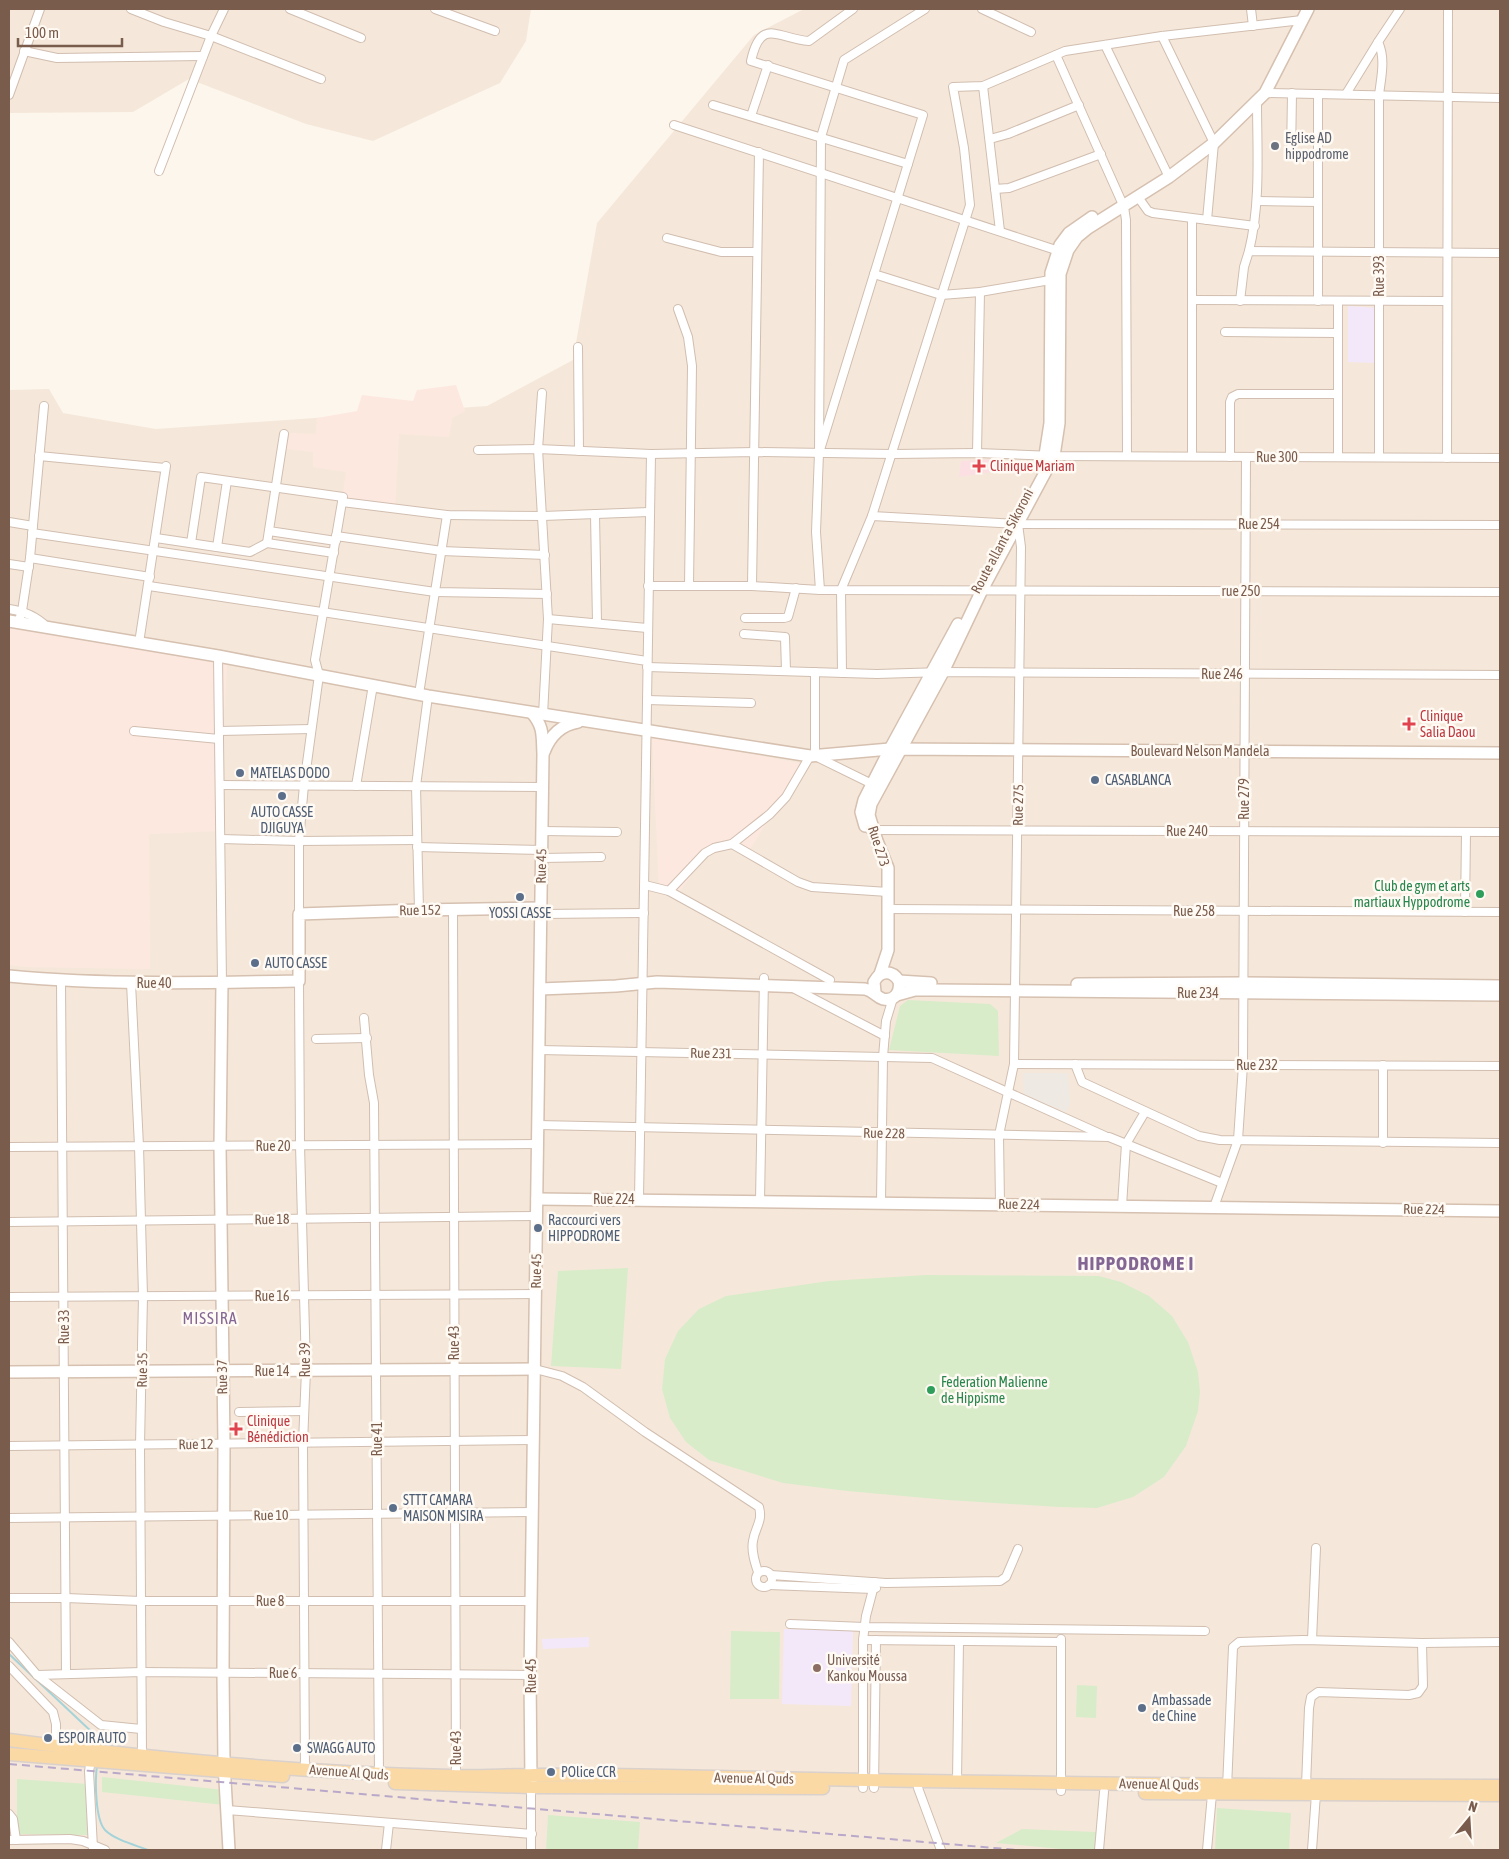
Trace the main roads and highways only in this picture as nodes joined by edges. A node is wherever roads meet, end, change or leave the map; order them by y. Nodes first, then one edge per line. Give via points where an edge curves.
1 (9, 1740) edge
2 (9, 1754) edge
3 (99, 1758) junction
4 (225, 1768) junction
5 (531, 1781) junction
6 (868, 1784) junction
7 (1500, 1786) edge
8 (1061, 1787) junction
9 (1227, 1790) junction
10 (1331, 1790) junction
11 (1500, 1795) edge

1 - 3 main road, Avenue Al Quds via 56,1746
2 - 3 main road, Avenue Al Quds
3 - 4 main road, Avenue Al Quds
3 - 4 main road, Avenue Al Quds via 142,1756
4 - 5 main road, Avenue Al Quds
4 - 5 main road, Avenue Al Quds via 406,1784
5 - 6 main road, Avenue Al Quds
6 - 8 main road, Avenue Al Quds via 918,1788
6 - 8 main road, Avenue Al Quds via 957,1781
7 - 10 main road, Avenue Al Quds
8 - 9 main road, Avenue Al Quds
8 - 9 main road, Avenue Al Quds via 1104,1792 1212,1794
9 - 10 main road, Avenue Al Quds via 1306,1786
9 - 10 main road, Avenue Al Quds via 1316,1794
10 - 11 main road, Avenue Al Quds

